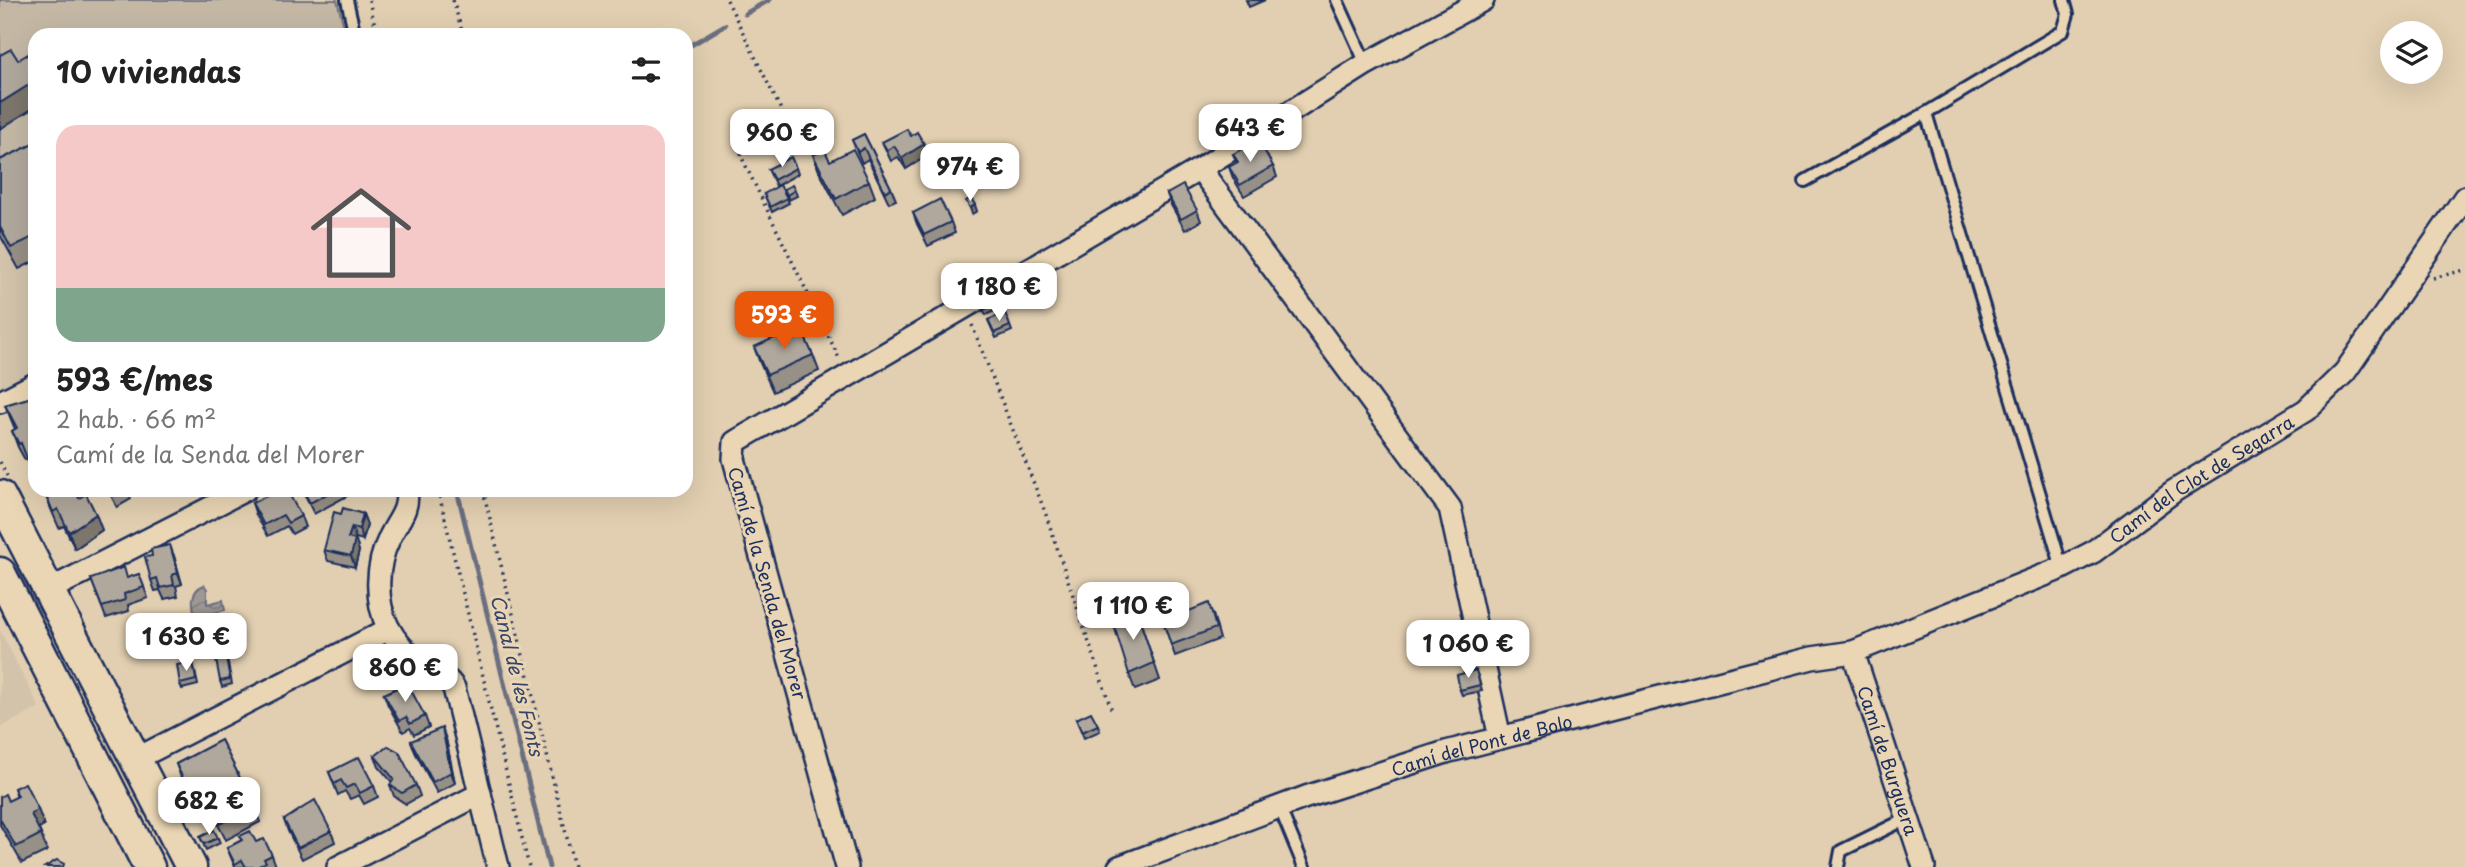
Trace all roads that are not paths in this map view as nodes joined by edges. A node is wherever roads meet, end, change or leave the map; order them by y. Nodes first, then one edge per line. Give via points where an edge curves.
1 (348, 0) edge
2 (1337, 0) edge
3 (1483, 0) edge
4 (2064, 0) edge
5 (354, 28) edge
6 (1366, 64) junction
7 (1926, 113) junction
8 (1200, 169) junction
9 (1805, 181) dead end
10 (2465, 197) edge
11 (28, 388) edge
12 (0, 402) edge
13 (0, 496) edge
14 (231, 497) edge
15 (406, 497) edge
16 (2062, 568) junction
17 (0, 573) edge
18 (47, 591) junction
19 (389, 629) junction
20 (1853, 652) junction
21 (1500, 738) junction
22 (136, 759) junction
23 (480, 794) junction
24 (1279, 806) junction
25 (1908, 818) junction
26 (149, 867) edge
27 (191, 867) edge
28 (338, 867) edge
29 (498, 867) edge
30 (847, 867) edge
31 (1119, 867) edge
32 (1304, 867) edge
33 (1838, 867) edge
34 (1924, 867) edge

1 - 5 lane
2 - 6 lane
3 - 6 street
4 - 7 lane via 2068,15 2063,31
6 - 8 street
7 - 9 lane
7 - 16 lane
8 - 21 street via 1450,508
8 - 30 street, Camí de la Senda del Morer via 741,436 732,449
10 - 16 street, Camí del Clot de Segarra via 2345,372 2306,410 2174,491 2094,552
11 - 12 street
13 - 18 street
14 - 18 street
15 - 19 street via 407,506 385,546 380,572 380,600
16 - 20 street, Camí del Clot de Segarra
17 - 26 street
18 - 22 street
19 - 22 street
19 - 23 street via 419,663 451,681
20 - 21 street, Camí del Pont de Bolo via 1812,658
20 - 25 street, Camí de Burguera
21 - 24 street, Camí del Pont de Bolo
22 - 27 street
23 - 28 street
23 - 29 street
24 - 31 street, Camí del Pont de Bolo
24 - 32 lane
25 - 33 lane via 1850,843 1841,850
25 - 34 street, Camí de Burguera

